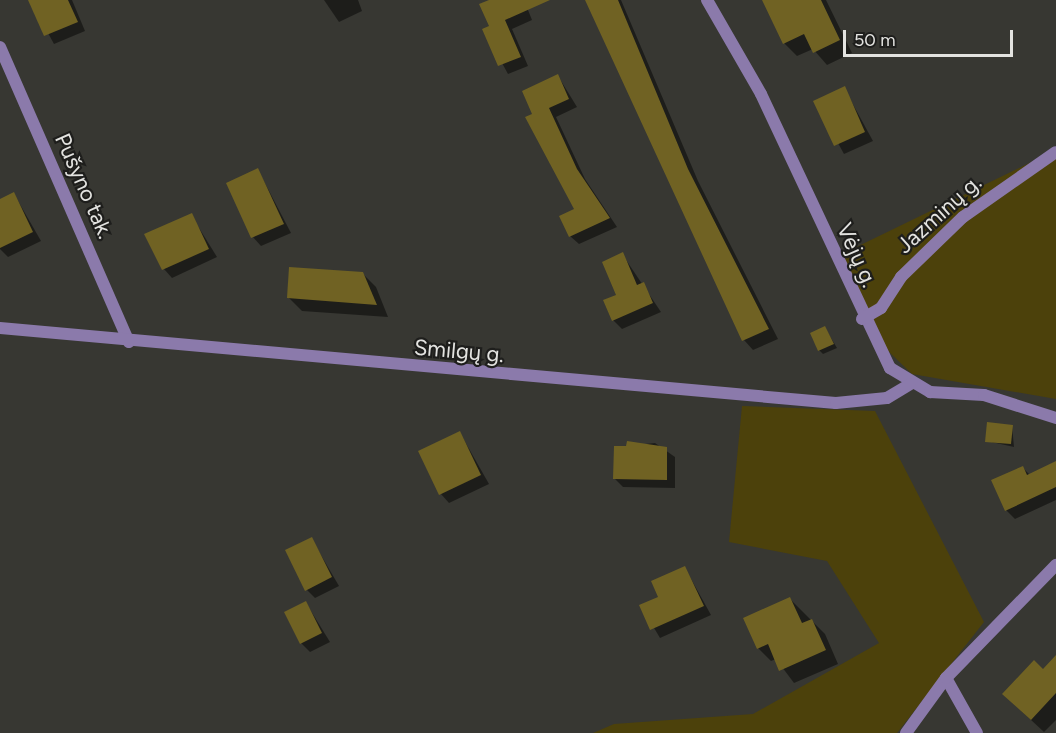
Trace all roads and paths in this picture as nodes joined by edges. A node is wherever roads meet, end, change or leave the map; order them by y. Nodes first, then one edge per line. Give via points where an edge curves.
1 (707, 0) edge
2 (0, 47) edge
3 (1056, 153) edge
4 (862, 319) junction
5 (0, 328) edge
6 (129, 342) junction
7 (910, 384) junction
8 (1056, 418) edge
9 (1056, 565) edge
10 (946, 678) junction
11 (906, 733) edge
12 (977, 733) edge

1 - 4 street, Vėjų g. via 766,104
2 - 6 street, Pušyno tak.
3 - 4 street, Jazminų g. via 963,217 901,277 881,308
4 - 7 street, Vėjų g. via 890,368
5 - 6 street, Smilgų g.
6 - 7 street, Smilgų g. via 836,404 887,398
7 - 8 street via 984,395
9 - 10 street
10 - 11 street
10 - 12 street

